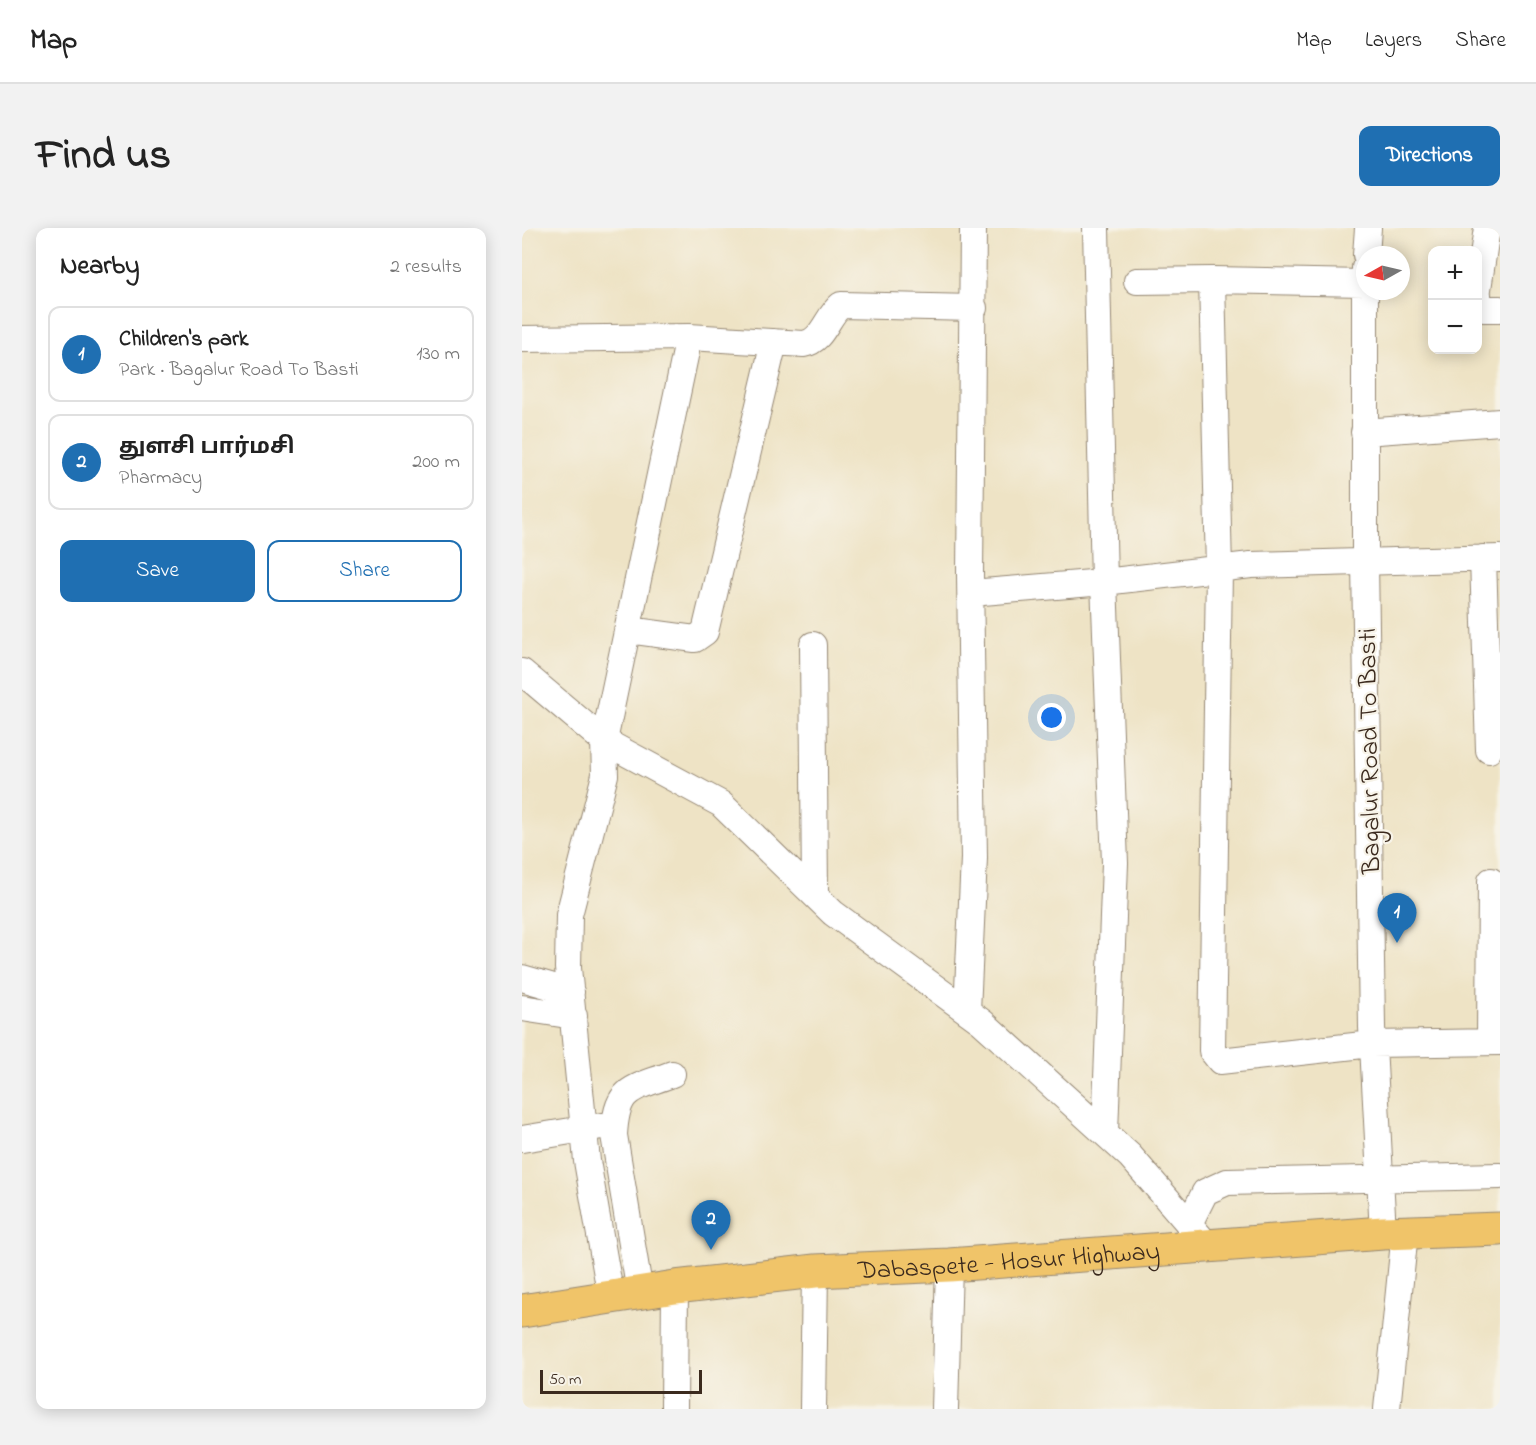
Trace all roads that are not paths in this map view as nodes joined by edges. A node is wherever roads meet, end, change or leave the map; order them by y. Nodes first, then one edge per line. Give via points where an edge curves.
1 (973, 228) edge
2 (1096, 228) edge
3 (1368, 228) edge
4 (1487, 228) edge
5 (1367, 246) edge
6 (1482, 263) edge
7 (1356, 276) edge
8 (1212, 280) junction
9 (1137, 281) dead end
10 (1364, 300) edge
11 (1478, 300) edge
12 (974, 308) junction
13 (1500, 309) edge
14 (689, 337) junction
15 (522, 339) edge
16 (774, 342) junction
17 (1500, 423) edge
18 (1364, 432) junction
19 (1492, 558) edge
20 (1365, 562) junction
21 (1219, 570) junction
22 (1104, 582) junction
23 (971, 593) junction
24 (628, 630) junction
25 (813, 645) dead end
26 (522, 672) edge
27 (604, 741) junction
28 (1489, 750) dead end
29 (1491, 881) dead end
30 (815, 895) junction
31 (522, 978) edge
32 (573, 1004) junction
33 (522, 1008) edge
34 (967, 1011) junction
35 (1495, 1042) edge
36 (1372, 1044) junction
37 (672, 1074) dead end
38 (615, 1123) junction
39 (585, 1129) junction
40 (1106, 1133) junction
41 (522, 1138) edge
42 (1500, 1176) edge
43 (1380, 1177) junction
44 (1500, 1229) edge
45 (1394, 1233) junction
46 (1199, 1235) junction
47 (949, 1265) junction
48 (815, 1271) junction
49 (675, 1287) junction
50 (625, 1295) junction
51 (522, 1311) edge
52 (674, 1409) edge
53 (813, 1409) edge
54 (945, 1409) edge
55 (1387, 1409) edge

1 - 12 street
2 - 22 street
3 - 5 street
4 - 6 street
7 - 8 street
8 - 9 street
8 - 21 street
10 - 18 street, Bagalur Road To Basti
11 - 13 street via 1484,309
12 - 16 street via 841,304 812,343
12 - 23 street
14 - 15 street
14 - 16 street
14 - 24 street
16 - 24 street via 705,632 695,639
17 - 18 street
18 - 20 street, Bagalur Road To Basti
19 - 20 street
19 - 28 street
20 - 21 street via 1251,565
20 - 36 street, Bagalur Road To Basti
21 - 22 street
21 - 36 street via 1212,1051 1220,1061
22 - 23 street
22 - 40 street via 1115,863
23 - 34 street via 974,858
24 - 27 street
25 - 30 street
26 - 27 street
27 - 30 street via 721,804
27 - 32 street via 605,775 569,915 568,968
29 - 35 street
30 - 34 street via 833,913
31 - 32 street
32 - 33 street
32 - 39 street
34 - 40 street
35 - 36 street
36 - 43 street, Bagalur Road To Basti
37 - 38 street via 633,1089 619,1101
38 - 39 street
38 - 50 street
39 - 41 street
39 - 50 street via 587,1161
40 - 46 street
42 - 43 street
43 - 45 street, Bagalur Road To Basti
43 - 46 street via 1227,1182 1205,1192
44 - 45 highway, Dabaspete - Hosur Highway
45 - 46 highway, Dabaspete - Hosur Highway
45 - 55 street, Bagalur Road To Basti
46 - 47 highway, Dabaspete - Hosur Highway
47 - 48 highway, Dabaspete - Hosur Highway
47 - 54 street
48 - 49 highway, Dabaspete - Hosur Highway
48 - 53 street
49 - 50 highway, Dabaspete - Hosur Highway
49 - 52 street
50 - 51 highway, Dabaspete - Hosur Highway

